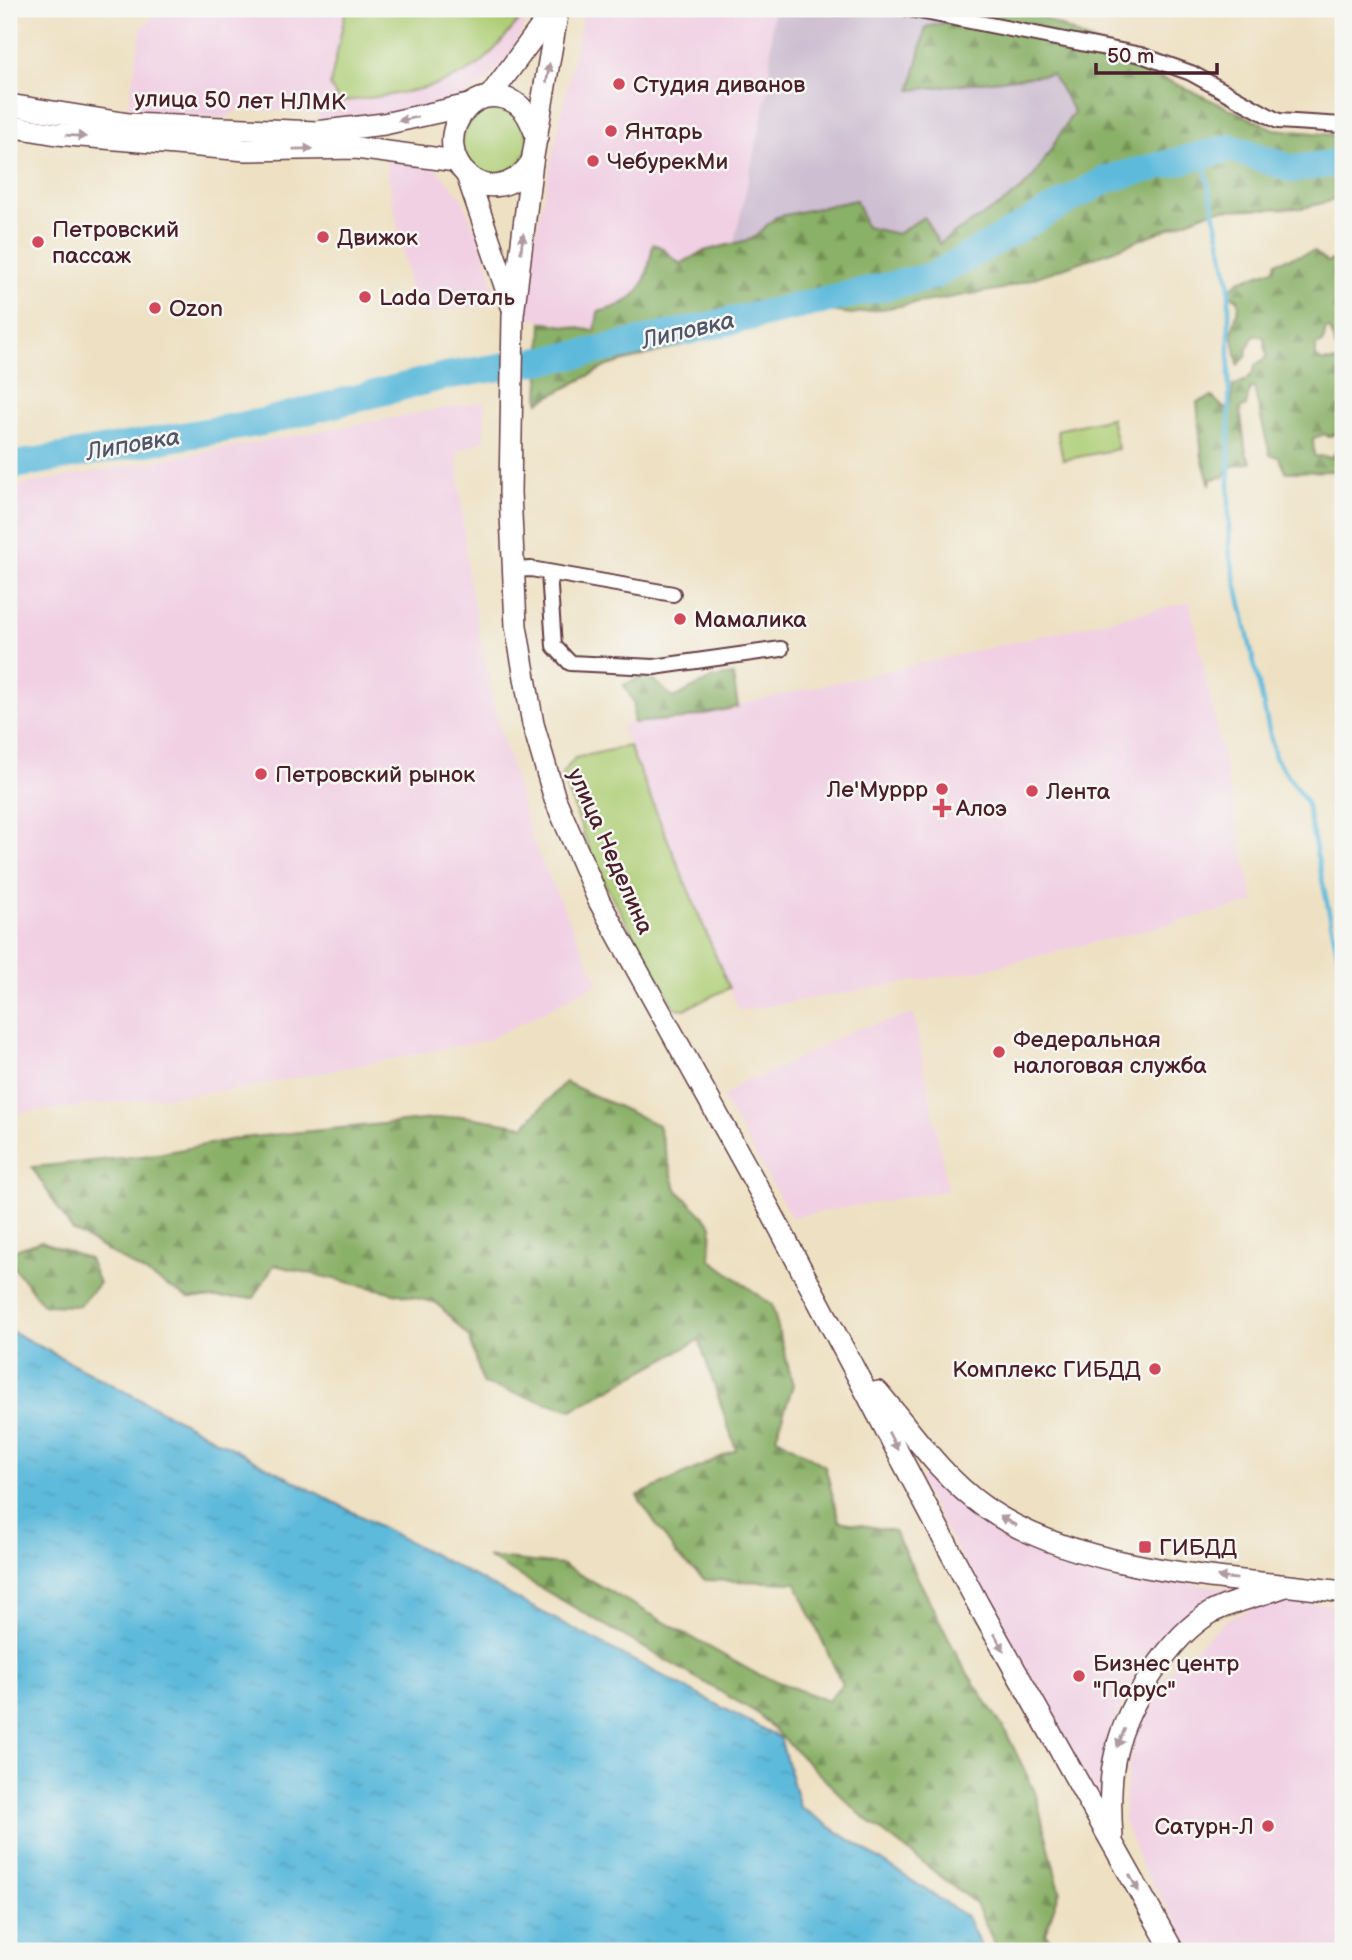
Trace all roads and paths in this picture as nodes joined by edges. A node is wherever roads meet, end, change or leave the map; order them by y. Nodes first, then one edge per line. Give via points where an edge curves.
1 (556, 9) edge
2 (909, 9) edge
3 (490, 96) junction
4 (9, 105) edge
5 (469, 105) junction
6 (1343, 125) edge
7 (9, 126) edge
8 (537, 138) junction
9 (532, 162) junction
10 (461, 168) junction
11 (513, 313) junction
12 (513, 570) junction
13 (549, 573) junction
14 (673, 594) dead end
15 (781, 649) dead end
16 (850, 1358) junction
17 (1289, 1585) junction
18 (1343, 1592) edge
19 (1112, 1843) junction
20 (1173, 1951) edge

1 - 3 main road
8 -> 1 main road
2 - 6 street via 1141,55 1191,73 1278,121
3 - 5 main road
3 - 8 main road via 516,102 525,110
5 -> 4 main road, улица 50 лет НЛМК via 384,124 316,132 129,124
5 - 10 main road via 457,119 451,140
7 -> 10 main road, улица 50 лет НЛМК via 246,149 356,148
8 - 9 main road
9 - 10 main road via 522,177 492,187 478,184
11 -> 9 main road
10 - 11 main road
11 - 12 main road, улица Неделина
12 - 13 street
12 - 16 main road, улица Неделина via 516,626 533,724 565,825 599,901
13 - 14 street
13 - 15 street via 554,646 570,663 654,667
17 -> 16 main road via 1144,1566 1073,1548 1002,1517 950,1479
16 -> 19 main road via 978,1604
17 - 18 main road
17 -> 19 main road via 1212,1612 1174,1644 1139,1696 1116,1751 1110,1800
19 -> 20 main road

